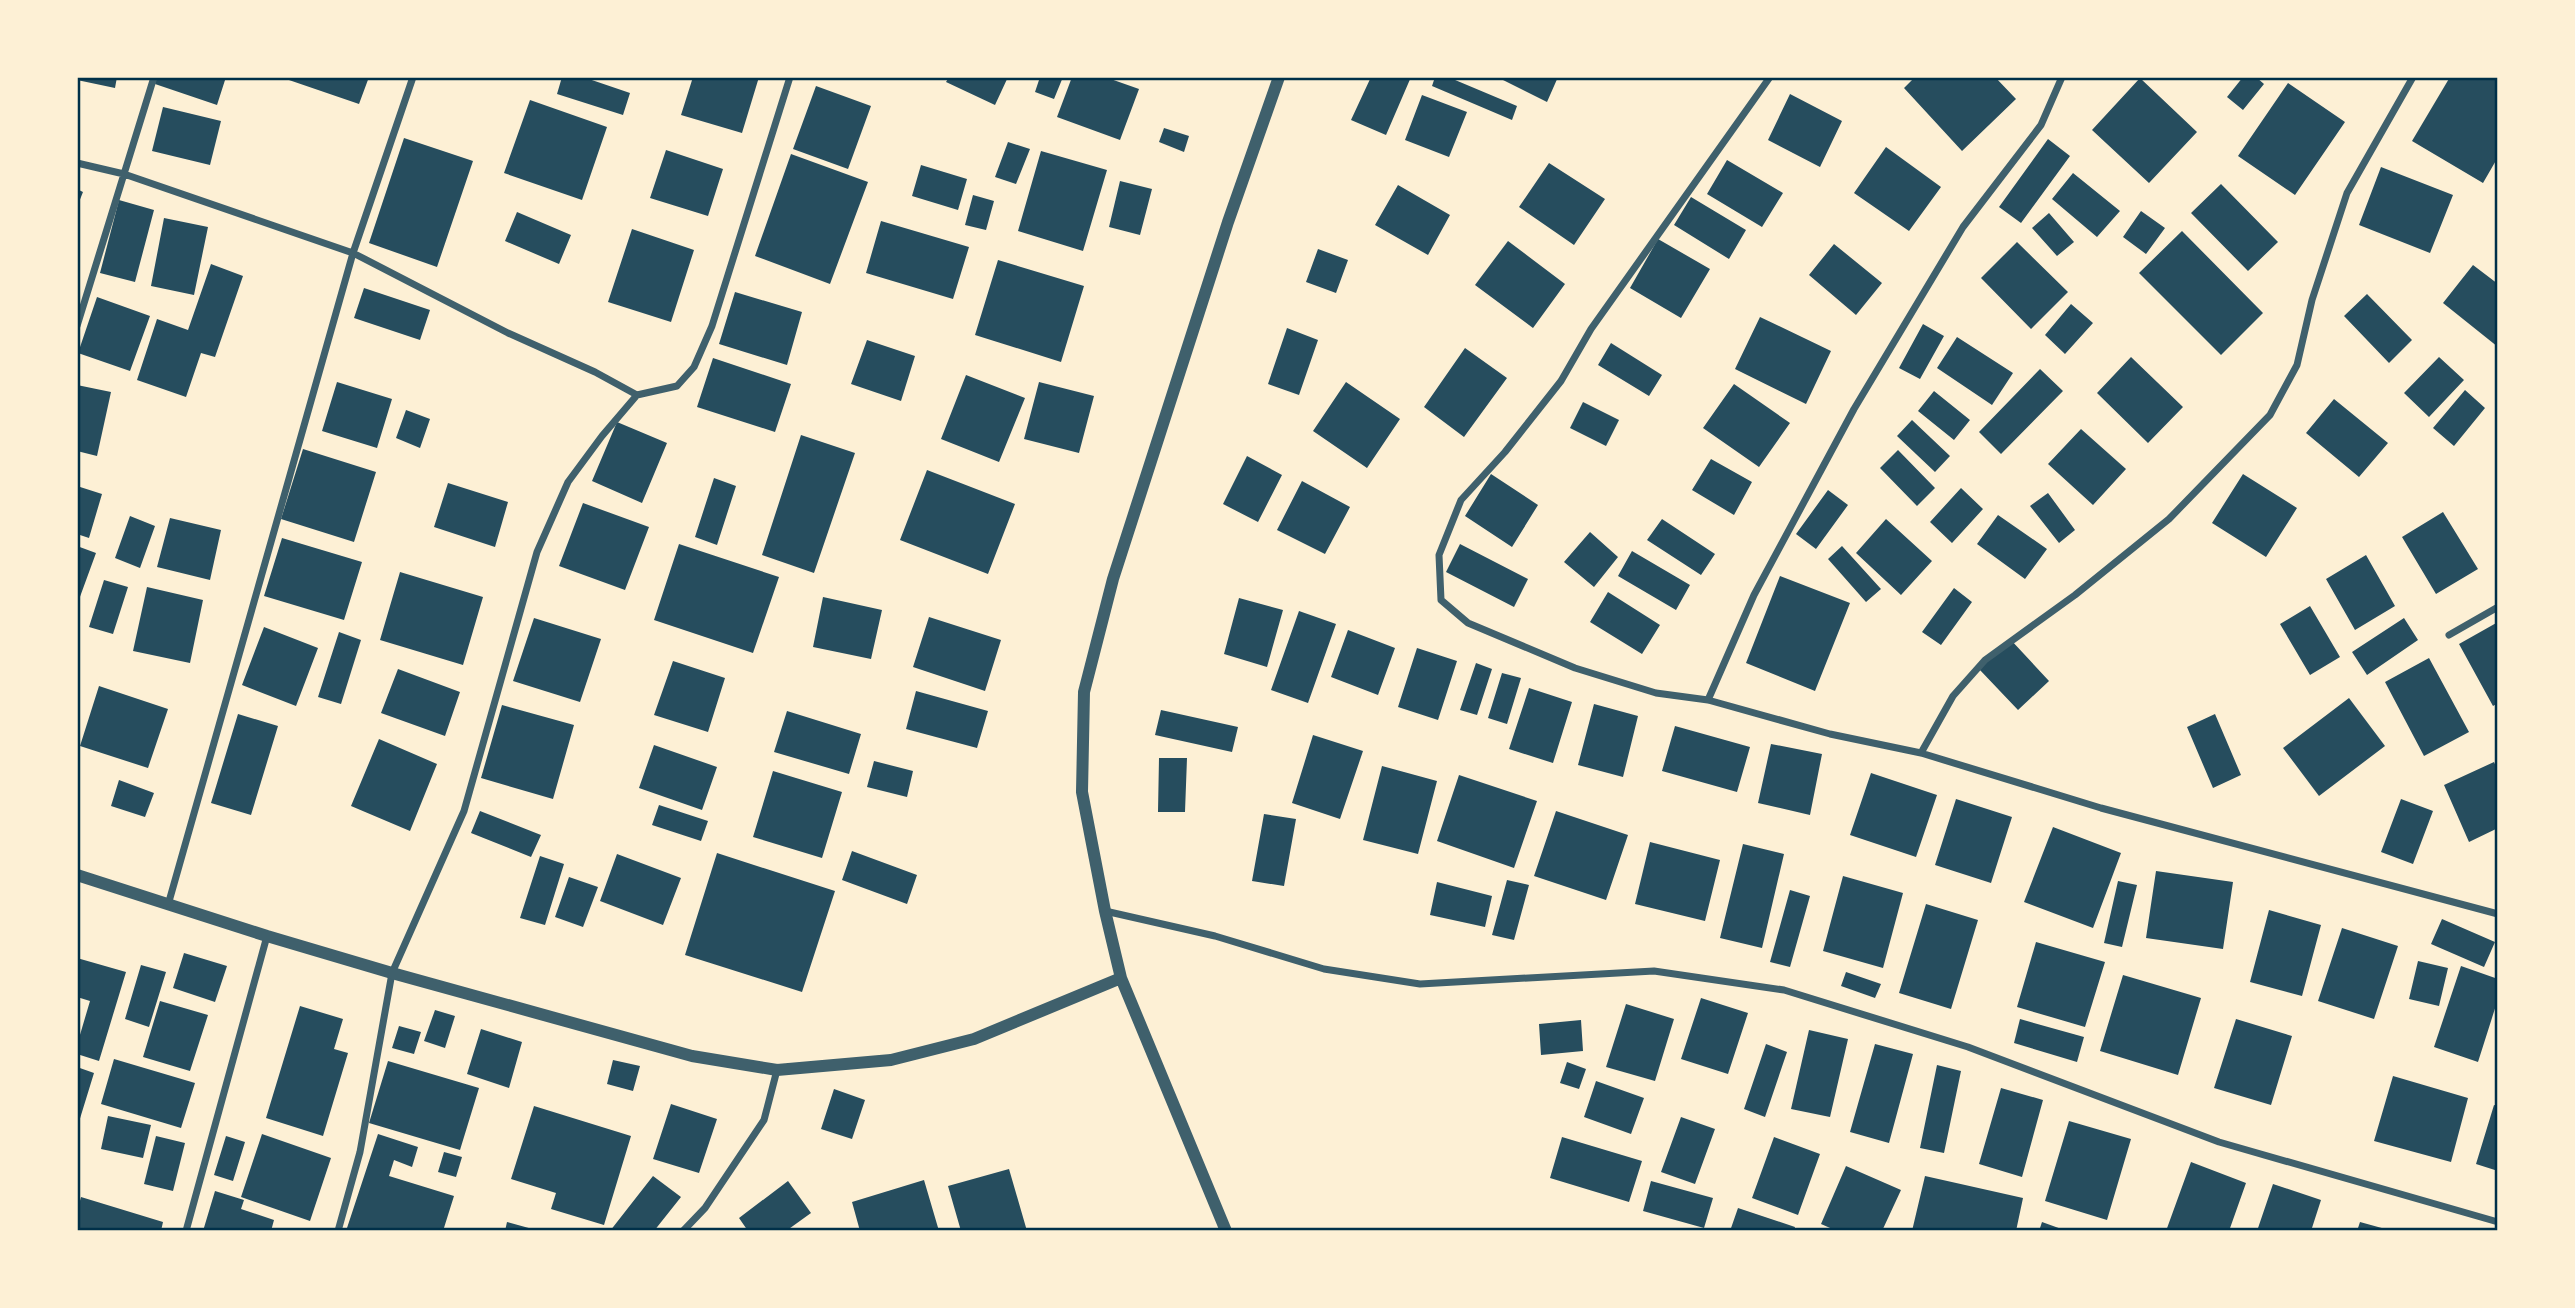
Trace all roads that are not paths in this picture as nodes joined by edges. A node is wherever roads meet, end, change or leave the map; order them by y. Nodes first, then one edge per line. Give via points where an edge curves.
1 (154, 77) edge
2 (413, 77) edge
3 (790, 77) edge
4 (1279, 77) edge
5 (1770, 77) edge
6 (2062, 77) edge
7 (2413, 77) edge
8 (77, 163) edge
9 (124, 174) junction
10 (353, 253) junction
11 (77, 326) edge
12 (637, 395) junction
13 (2498, 607) edge
14 (2449, 635) dead end
15 (1708, 700) junction
16 (1921, 753) junction
17 (77, 875) edge
18 (168, 905) junction
19 (1105, 911) junction
20 (2497, 912) edge
21 (267, 936) junction
22 (392, 973) junction
23 (1121, 978) junction
24 (777, 1070) junction
25 (2498, 1222) edge
26 (186, 1231) edge
27 (338, 1231) edge
28 (684, 1231) edge
29 (1226, 1231) edge

1 - 9 street
2 - 10 street
3 - 12 street via 712,326 694,367 677,386
4 - 19 street via 1117,566 1084,692 1082,792
5 - 15 street via 1591,329 1561,381 1461,500 1439,555 1441,600 1468,623 1575,668 1656,693
6 - 15 street via 2041,125 1963,227 1854,409 1754,595
7 - 16 street via 2347,193 2312,300 2297,365 2270,415 2169,519 1985,660 1953,696
8 - 9 street
9 - 10 street
9 - 11 street
10 - 12 street
10 - 18 street
12 - 22 street via 568,482 537,552 464,811
13 - 14 street
15 - 16 street via 1830,734
16 - 20 street via 2101,808
17 - 18 street
18 - 21 street
19 - 23 street
19 - 25 street via 1215,936 1324,970 1420,984 1654,971 1784,990 1968,1047 2219,1142
21 - 22 street
21 - 26 street
22 - 24 street via 692,1056
22 - 27 street via 360,1152
23 - 24 street via 974,1039 891,1059
23 - 29 street
24 - 28 street via 764,1120 705,1208

